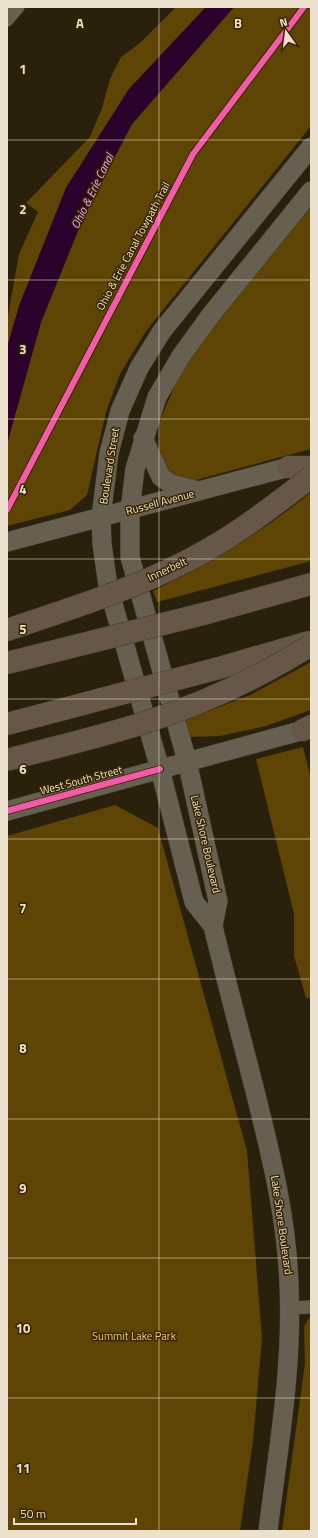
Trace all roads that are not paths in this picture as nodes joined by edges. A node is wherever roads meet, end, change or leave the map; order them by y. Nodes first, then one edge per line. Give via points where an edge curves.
1 (18, 7) edge
2 (7, 20) edge
3 (311, 147) edge
4 (311, 191) edge
5 (143, 438) junction
6 (289, 467) joint
7 (311, 467) edge
8 (311, 477) edge
9 (201, 491) junction
10 (130, 510) junction
11 (102, 517) junction
12 (7, 542) edge
13 (311, 584) edge
14 (7, 630) edge
15 (311, 642) edge
16 (311, 645) edge
17 (7, 663) edge
18 (7, 724) edge
19 (308, 728) edge
20 (7, 760) edge
21 (187, 761) junction
22 (160, 769) junction
23 (7, 811) edge
24 (213, 926) junction
25 (311, 1307) edge
26 (290, 1308) junction
27 (268, 1531) edge

1 - 2 street
3 - 11 main road, Boulevard Street via 162,331 139,368 114,430
4 - 5 main road via 180,356 157,397
5 - 9 main road via 161,477 171,484
5 - 10 main road via 135,469
6 - 7 highway
6 - 9 main road, Russell Avenue
8 - 14 highway, Innerbelt, bridge via 256,520 155,576
9 - 10 main road, Russell Avenue
10 - 11 main road, Russell Avenue
10 - 21 main road via 129,536 134,574
11 - 12 main road, Russell Avenue
11 - 22 main road, Boulevard Street via 102,544 108,586
13 - 17 highway, bridge
15 - 18 highway, bridge
16 - 20 highway, bridge via 256,677 206,700 139,724
19 - 21 main road, West South Street
21 - 22 main road, West South Street
21 - 24 main road, Lake Shore Boulevard via 218,901
22 - 23 main road, West South Street
22 - 24 main road, Lake Shore Boulevard via 194,902
24 - 26 main road, Lake Shore Boulevard via 279,1190
25 - 26 street
26 - 27 main road, Lake Shore Boulevard via 286,1390

